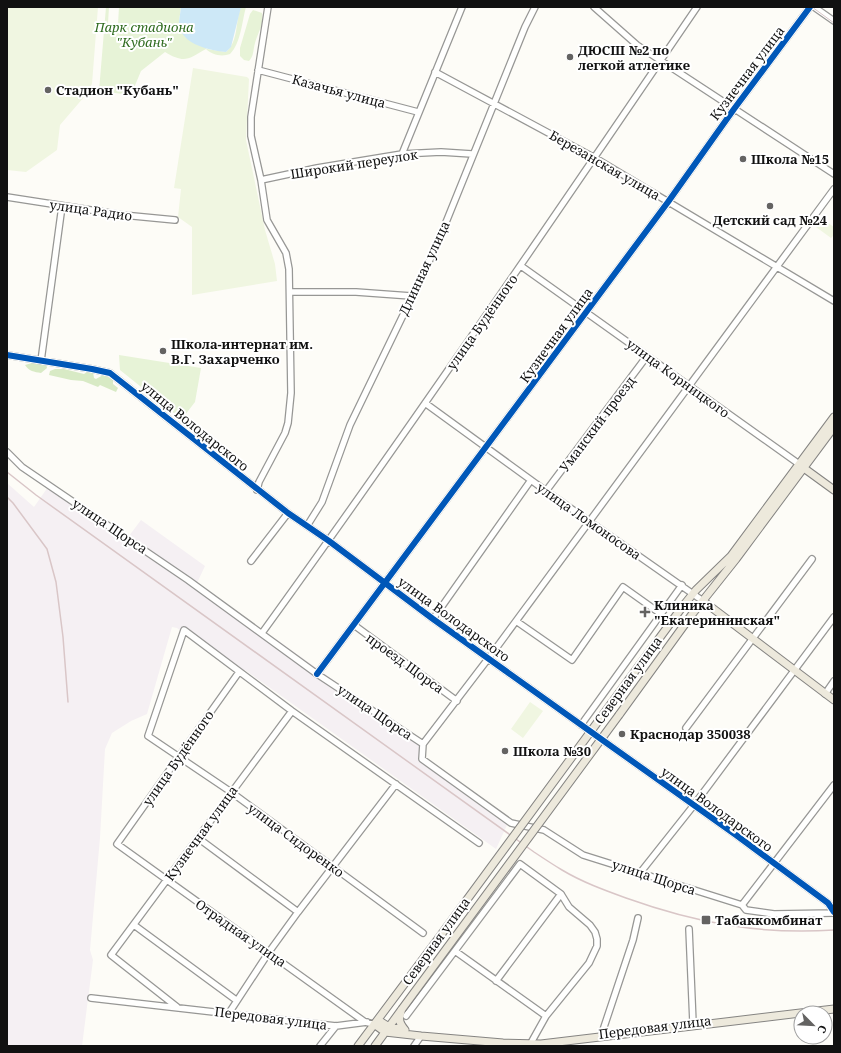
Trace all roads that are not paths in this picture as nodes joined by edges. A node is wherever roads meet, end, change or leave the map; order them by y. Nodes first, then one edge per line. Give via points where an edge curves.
1 (268, 7) edge
2 (462, 7) edge
3 (535, 7) edge
4 (594, 7) edge
5 (696, 7) edge
6 (810, 7) edge
7 (814, 7) edge
8 (834, 21) edge
9 (660, 61) junction
10 (258, 70) junction
11 (435, 72) junction
12 (494, 102) junction
13 (734, 109) junction
14 (418, 112) junction
15 (402, 154) junction
16 (472, 154) junction
17 (595, 158) junction
18 (834, 174) edge
19 (261, 180) junction
20 (834, 189) edge
21 (7, 197) edge
22 (668, 202) junction
23 (62, 206) junction
24 (175, 220) dead end
25 (521, 266) junction
26 (777, 267) junction
27 (290, 292) junction
28 (411, 296) junction
29 (834, 300) edge
30 (586, 312) junction
31 (7, 355) edge
32 (647, 356) junction
33 (41, 360) junction
34 (689, 387) junction
35 (425, 403) junction
36 (834, 417) edge
37 (834, 427) edge
38 (486, 448) junction
39 (7, 452) edge
40 (801, 466) junction
41 (531, 480) junction
42 (257, 490) junction
43 (834, 490) edge
44 (546, 491) junction
45 (288, 513) junction
46 (590, 522) junction
47 (307, 526) junction
48 (329, 541) junction
49 (812, 559) dead end
50 (251, 561) dead end
51 (385, 583) junction
52 (682, 586) junction
53 (693, 593) junction
54 (703, 601) junction
55 (661, 614) junction
56 (834, 617) edge
57 (433, 618) junction
58 (516, 621) junction
59 (354, 625) junction
60 (262, 633) junction
61 (752, 639) junction
62 (489, 658) junction
63 (794, 670) junction
64 (239, 672) junction
65 (317, 674) junction
66 (834, 681) edge
67 (825, 694) junction
68 (834, 700) edge
69 (457, 701) junction
70 (292, 711) junction
71 (581, 724) junction
72 (686, 728) dead end
73 (423, 744) junction
74 (179, 756) junction
75 (396, 784) junction
76 (834, 785) edge
77 (230, 792) junction
78 (694, 805) junction
79 (198, 838) junction
80 (478, 843) dead end
81 (117, 844) joint
82 (774, 863) junction
83 (332, 867) junction
84 (640, 873) junction
85 (167, 880) junction
86 (561, 894) junction
87 (742, 905) junction
88 (298, 912) junction
89 (834, 912) edge
90 (638, 918) dead end
91 (134, 925) junction
92 (689, 929) dead end
93 (423, 933) dead end
94 (455, 951) junction
95 (269, 952) junction
96 (496, 981) junction
97 (91, 998) dead end
98 (236, 1000) junction
99 (834, 1005) edge
100 (177, 1007) junction
101 (834, 1008) edge
102 (402, 1010) junction
103 (229, 1013) junction
104 (406, 1016) dead end
105 (546, 1016) junction
106 (365, 1022) junction
107 (376, 1022) junction
108 (693, 1022) junction
109 (336, 1026) junction
110 (387, 1029) junction
111 (405, 1030) junction
112 (602, 1033) junction
113 (421, 1036) junction
114 (527, 1044) edge
115 (515, 1045) edge
116 (320, 1046) edge
117 (358, 1046) edge
118 (375, 1046) edge
119 (414, 1046) edge

1 - 10 street
2 - 11 street
3 - 12 street, Длинная улица
4 - 9 street via 637,45
5 - 9 street, улица Будённого
6 - 13 street, Кузнечная улица
7 - 8 street
9 - 13 street
9 - 17 street, улица Будённого
10 - 14 street, Казачья улица
10 - 19 street via 251,117 251,136
11 - 12 street, Березанская улица
11 - 14 street
12 - 16 street, Длинная улица
12 - 17 street, Березанская улица
13 - 18 street
13 - 22 street, Кузнечная улица
14 - 15 street
15 - 16 street, Широкий переулок
15 - 19 street, Широкий переулок
16 - 28 street, Длинная улица via 441,234
17 - 22 street, Березанская улица
17 - 25 street, улица Будённого
19 - 27 street via 267,220 286,253
20 - 26 street
21 - 23 street, улица Радио
22 - 26 street, Березанская улица
22 - 30 street, Кузнечная улица
23 - 24 street, улица Радио
23 - 33 street
25 - 30 street, улица Корницкого
25 - 35 street, улица Будённого
26 - 29 street, Березанская улица
26 - 34 street
27 - 28 street via 356,292
27 - 42 street via 291,393 288,423
28 - 47 street, Длинная улица via 350,425 322,502
30 - 32 street, улица Корницкого
30 - 38 street, Кузнечная улица
31 - 33 street, улица Володарского
32 - 34 street, улица Корницкого
32 - 44 street, Уманский проезд
33 - 42 street, улица Володарского via 110,372
34 - 40 street, улица Корницкого
34 - 46 street
35 - 38 street, улица Ломоносова
35 - 48 street, улица Будённого
36 - 40 main road, Северная улица
37 - 40 main road, Северная улица
38 - 41 street, улица Ломоносова
38 - 51 street, Кузнечная улица
39 - 60 street, улица Щорса via 22,467
40 - 43 main road, улица Корницкого
40 - 53 main road, Северная улица via 731,556
40 - 54 main road, Северная улица via 736,559
41 - 44 street, улица Ломоносова
41 - 57 street
42 - 45 street, улица Володарского
44 - 46 street, улица Ломоносова
45 - 47 street, улица Володарского
45 - 50 street
46 - 52 street, улица Ломоносова
46 - 58 street
47 - 48 street, улица Володарского
48 - 51 street, улица Володарского
48 - 60 street, улица Будённого
49 - 61 street
51 - 57 street, улица Володарского
51 - 59 street, Кузнечная улица
52 - 53 street, улица Ломоносова
52 - 55 street
53 - 54 street, улица Ломоносова
53 - 107 main road, Северная улица, bridge
54 - 61 main road, улица Ломоносова
54 - 102 main road, Северная улица, bridge
55 - 58 street via 623,587 572,660
55 - 71 street
56 - 63 street
57 - 62 street, улица Володарского
58 - 62 street
59 - 65 street, Кузнечная улица
59 - 69 street, проезд Щорса
60 - 65 street, улица Щорса
61 - 63 main road, улица Ломоносова
61 - 72 street
62 - 69 street
62 - 71 street, улица Володарского
63 - 67 main road, улица Ломоносова
63 - 78 street
64 - 70 street
64 - 74 street, улица Будённого
64 - 74 street, улица Сидоренко via 184,630 148,736
65 - 73 street, улица Щорса
66 - 67 street
67 - 68 main road, улица Ломоносова
69 - 73 street
70 - 75 street
70 - 77 street, Кузнечная улица
71 - 78 street, улица Володарского
73 - 84 street, улица Щорса via 422,759 511,823 544,830 583,855
74 - 77 street, улица Сидоренко
74 - 81 street, улица Будённого
75 - 80 street
75 - 83 street
76 - 82 street
77 - 79 street, Кузнечная улица
77 - 83 street, улица Сидоренко
78 - 82 street, улица Володарского
78 - 84 street
79 - 85 street, Кузнечная улица
79 - 88 street
81 - 85 street, Отрадная улица
82 - 87 street
82 - 89 street, улица Володарского via 828,903
83 - 88 street
83 - 93 street, улица Сидоренко
84 - 87 street, улица Щорса
85 - 91 street, Кузнечная улица
85 - 95 street, Отрадная улица
86 - 94 street via 520,864
86 - 96 street
86 - 105 street via 569,907 595,932 597,946 589,963
87 - 89 street, улица Щорса via 746,910 774,914
88 - 95 street
90 - 112 street
91 - 98 street
91 - 100 street, Кузнечная улица via 112,955
92 - 108 street
94 - 96 street
94 - 104 street
95 - 98 street
95 - 106 street, Отрадная улица
96 - 105 street
97 - 100 street, Передовая улица
98 - 103 street
99 - 108 main road, Передовая улица
100 - 103 street, Передовая улица
101 - 114 main road, Передовая улица
102 - 110 main road, Северная улица
102 - 111 main road via 399,1021
103 - 109 street, Передовая улица
105 - 114 street
106 - 107 street, Передовая улица
106 - 109 street, Передовая улица
107 - 110 main road, Передовая улица
107 - 117 main road, Северная улица
108 - 112 main road, Передовая улица
109 - 116 street
110 - 111 main road, Передовая улица
110 - 113 main road, Передовая улица
110 - 118 main road, Северная улица
111 - 114 main road, Передовая улица
112 - 114 main road, Передовая улица
113 - 115 main road, Передовая улица
113 - 119 street
114 - 115 main road, Передовая улица

